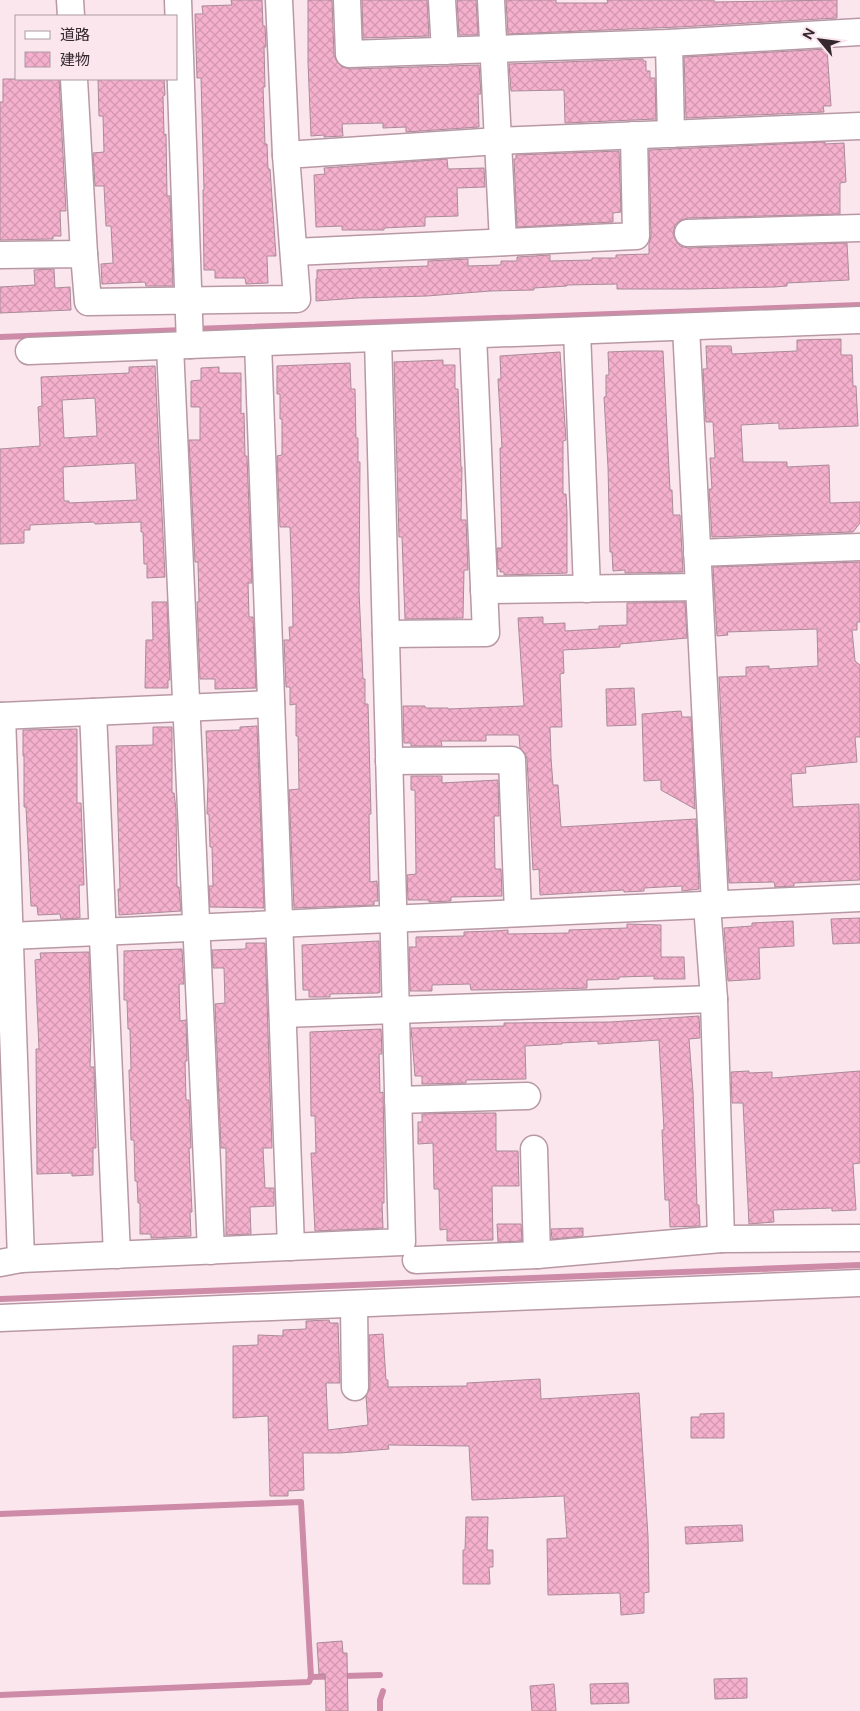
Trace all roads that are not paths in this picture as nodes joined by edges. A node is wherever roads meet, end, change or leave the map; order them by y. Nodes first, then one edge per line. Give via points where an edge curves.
1 (70, 0) edge
2 (178, 0) edge
3 (278, 0) edge
4 (347, 0) edge
5 (442, 0) edge
6 (491, 0) edge
7 (71, 15) edge
8 (860, 32) edge
9 (669, 43) junction
10 (493, 49) junction
11 (445, 51) junction
12 (74, 80) edge
13 (860, 126) edge
14 (671, 134) junction
15 (634, 135) junction
16 (498, 141) junction
17 (286, 155) junction
18 (860, 228) edge
19 (688, 233) dead end
20 (503, 242) junction
21 (294, 252) junction
22 (84, 254) junction
23 (0, 255) edge
24 (189, 302) junction
25 (860, 320) edge
26 (686, 327) junction
27 (577, 331) junction
28 (473, 335) junction
29 (378, 338) junction
30 (258, 343) junction
31 (180, 346) junction
32 (29, 351) dead end
33 (860, 547) edge
34 (697, 553) junction
35 (699, 588) junction
36 (587, 589) junction
37 (484, 590) junction
38 (386, 634) junction
39 (271, 704) junction
40 (186, 708) junction
41 (94, 712) junction
42 (1, 716) edge
43 (389, 761) junction
44 (860, 898) edge
45 (711, 905) junction
46 (518, 913) junction
47 (393, 919) junction
48 (279, 924) junction
49 (196, 928) junction
50 (103, 932) junction
51 (10, 936) junction
52 (714, 999) junction
53 (396, 1010) junction
54 (283, 1014) junction
55 (527, 1096) dead end
56 (398, 1100) junction
57 (534, 1148) dead end
58 (860, 1238) edge
59 (721, 1239) junction
60 (291, 1247) junction
61 (210, 1251) junction
62 (117, 1255) junction
63 (532, 1257) junction
64 (416, 1260) dead end
65 (10, 1261) edge
66 (860, 1283) edge
67 (529, 1293) junction
68 (354, 1304) junction
69 (0, 1318) edge
70 (355, 1387) dead end

1 - 7 street
2 - 24 street
3 - 17 street
4 - 11 street via 350,54
5 - 11 street
6 - 10 street
8 - 9 street
9 - 10 street
9 - 14 street
10 - 11 street
10 - 16 street
12 - 22 street
13 - 14 street
14 - 15 street
15 - 16 street
15 - 20 street via 636,236
16 - 17 street
16 - 20 street
17 - 21 street
18 - 19 street
20 - 21 street
21 - 24 street via 297,299
22 - 23 street
22 - 24 street via 88,302
24 - 31 street
25 - 26 street
26 - 27 street
26 - 34 street
27 - 28 street
27 - 36 street
28 - 29 street
28 - 37 street
29 - 30 street
29 - 38 street
30 - 31 street
30 - 39 street
31 - 32 street
31 - 40 street
33 - 34 street
34 - 35 street
35 - 36 street
35 - 45 street
36 - 37 street
37 - 38 street via 486,633
38 - 43 street
39 - 40 street
39 - 48 street
40 - 41 street
40 - 49 street
41 - 42 street
41 - 50 street
42 - 51 street
43 - 46 street via 512,760
43 - 47 street
44 - 45 street
45 - 46 street
45 - 52 street
46 - 47 street
47 - 48 street
47 - 53 street
48 - 49 street
48 - 54 street
49 - 50 street
49 - 61 street
50 - 51 street
50 - 62 street
51 - 65 street
52 - 53 street
52 - 59 street
53 - 54 street
53 - 56 street
54 - 60 street
55 - 56 street
56 - 60 street via 402,1242
57 - 63 street
58 - 59 street
59 - 63 street
60 - 61 street
61 - 62 street
62 - 65 street
63 - 64 street
63 - 67 street
66 - 67 street
67 - 68 street
68 - 69 street
68 - 70 street

